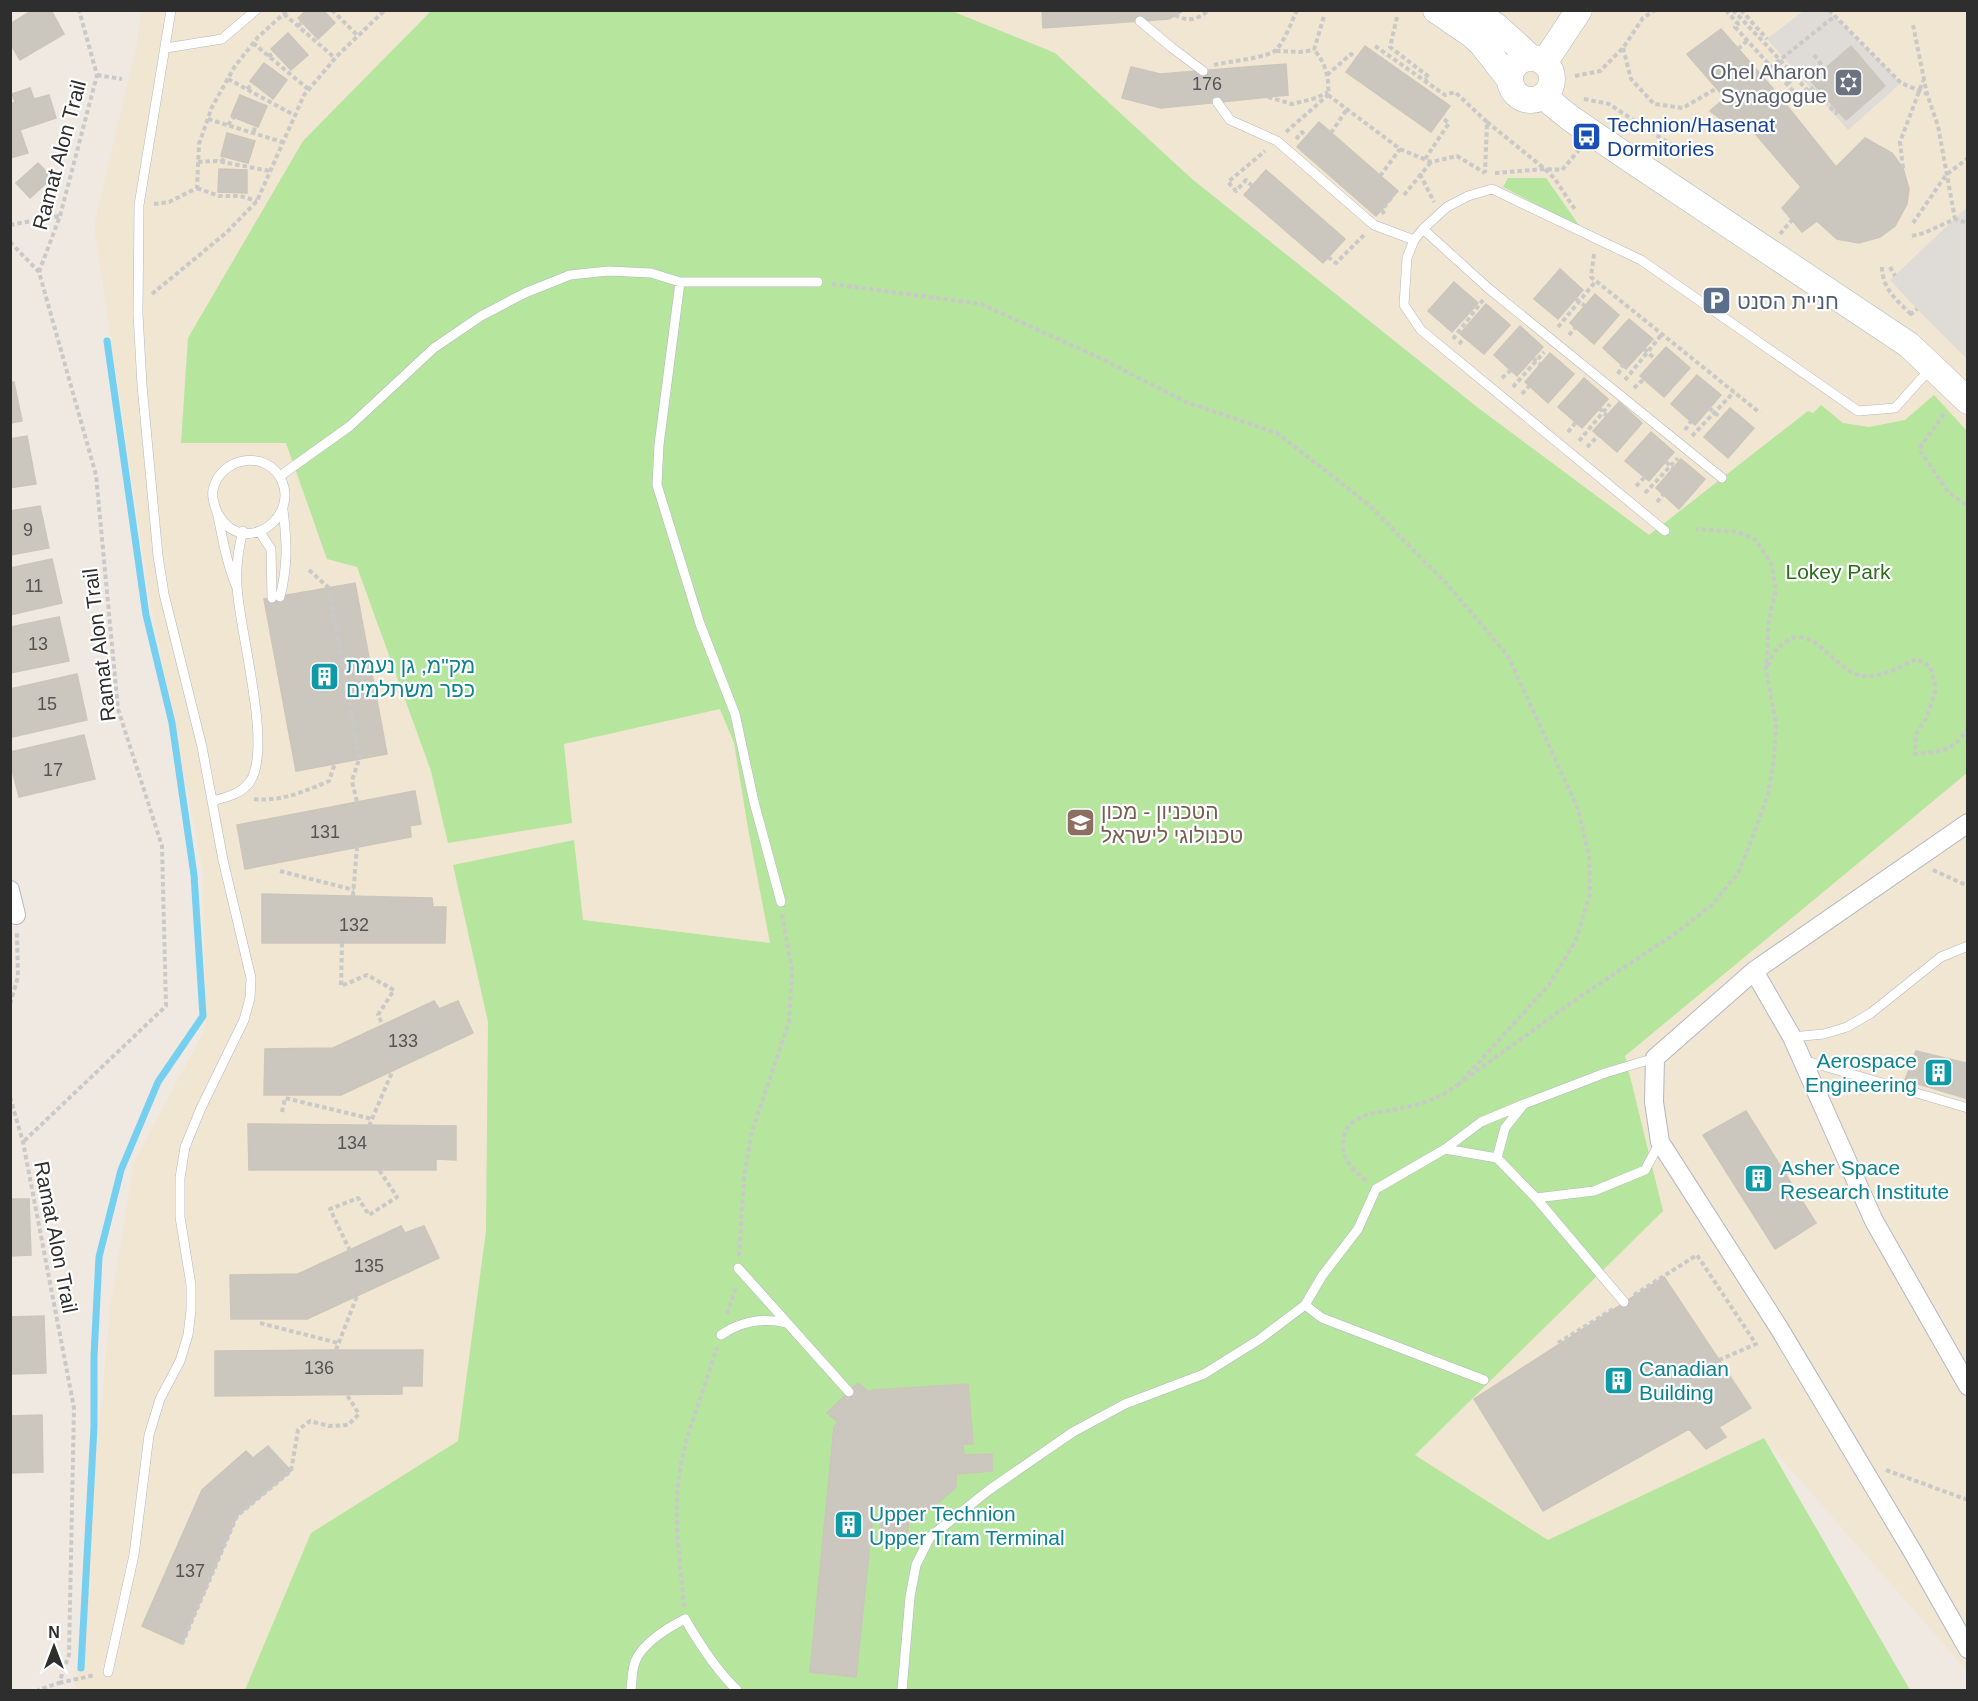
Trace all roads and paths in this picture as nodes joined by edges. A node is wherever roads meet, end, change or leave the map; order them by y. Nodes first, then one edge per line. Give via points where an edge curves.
1 (79, 10) edge
2 (171, 10) edge
3 (256, 10) edge
4 (332, 10) edge
5 (1208, 10) edge
6 (1298, 10) edge
7 (1436, 10) edge
8 (1470, 10) edge
9 (1579, 10) edge
10 (1655, 10) edge
11 (1726, 10) edge
12 (1733, 10) edge
13 (1741, 10) edge
14 (1829, 10) edge
15 (383, 11) edge
16 (286, 12) edge
17 (339, 14) edge
18 (1175, 15) dead end
19 (1324, 16) dead end
20 (1835, 16) junction
21 (1397, 17) dead end
22 (1743, 20) junction
23 (1140, 21) dead end
24 (302, 22) dead end
25 (1738, 24) junction
26 (1913, 25) dead end
27 (297, 26) junction
28 (358, 36) junction
29 (1767, 39) dead end
30 (1747, 41) junction
31 (253, 44) junction
32 (1375, 46) dead end
33 (166, 48) junction
34 (1623, 48) junction
35 (1738, 49) dead end
36 (1314, 50) junction
37 (1276, 51) junction
38 (275, 53) dead end
39 (1814, 55) dead end
40 (268, 56) junction
41 (335, 58) junction
42 (1356, 58) dead end
43 (1538, 61) junction
44 (1212, 65) dead end
45 (1825, 69) dead end
46 (1203, 71) dead end
47 (97, 75) junction
48 (1328, 75) junction
49 (1575, 76) dead end
50 (122, 79) dead end
51 (228, 79) junction
52 (1924, 79) junction
53 (1425, 80) junction
54 (1510, 80) junction
55 (254, 84) dead end
56 (1787, 84) junction
57 (1815, 86) dead end
58 (1717, 88) dead end
59 (248, 89) junction
60 (308, 89) junction
61 (1918, 90) junction
62 (1328, 93) junction
63 (1927, 94) junction
64 (1543, 96) junction
65 (1268, 97) dead end
66 (1582, 99) dead end
67 (1217, 102) dead end
68 (1785, 104) dead end
69 (1830, 106) dead end
70 (1347, 109) junction
71 (1838, 111) dead end
72 (294, 115) junction
73 (234, 117) dead end
74 (1442, 118) dead end
75 (208, 119) junction
76 (1487, 122) junction
77 (228, 125) junction
78 (255, 126) dead end
79 (254, 132) junction
80 (1302, 132) dead end
81 (1331, 133) dead end
82 (1306, 137) dead end
83 (1280, 138) junction
84 (282, 142) junction
85 (1400, 150) junction
86 (1579, 150) dead end
87 (225, 157) dead end
88 (1664, 158) dead end
89 (1968, 158) edge
90 (1425, 159) junction
91 (198, 162) junction
92 (221, 162) junction
93 (1431, 162) junction
94 (1903, 168) dead end
95 (1545, 169) junction
96 (270, 171) junction
97 (1495, 173) dead end
98 (1420, 174) junction
99 (1946, 175) junction
100 (1380, 176) dead end
101 (1252, 186) dead end
102 (197, 188) junction
103 (1404, 195) dead end
104 (1392, 197) dead end
105 (257, 201) junction
106 (153, 204) dead end
107 (1437, 206) dead end
108 (1382, 210) dead end
109 (1577, 213) dead end
110 (60, 216) junction
111 (1955, 219) junction
112 (1792, 220) dead end
113 (1913, 223) dead end
114 (1968, 223) edge
115 (10, 225) edge
116 (1374, 225) junction
117 (1423, 229) junction
118 (1779, 234) dead end
119 (1912, 236) dead end
120 (1414, 240) junction
121 (10, 242) edge
122 (1594, 247) dead end
123 (1328, 257) dead end
124 (1882, 267) dead end
125 (1890, 267) dead end
126 (39, 272) junction
127 (1895, 276) dead end
128 (1596, 281) junction
129 (680, 282) junction
130 (818, 282) joint
131 (152, 294) dead end
132 (1577, 300) junction
133 (1585, 306) dead end
134 (1477, 308) dead end
135 (1917, 309) dead end
136 (1911, 314) junction
137 (1905, 320) dead end
138 (1558, 327) dead end
139 (1575, 328) dead end
140 (1662, 334) junction
141 (1568, 335) dead end
142 (1465, 338) dead end
143 (1452, 340) dead end
144 (1458, 345) dead end
145 (1645, 351) junction
146 (1541, 356) dead end
147 (1655, 359) dead end
148 (1623, 366) dead end
149 (1932, 368) junction
150 (1510, 370) dead end
151 (1617, 375) dead end
152 (1502, 379) dead end
153 (1644, 379) dead end
154 (1624, 381) dead end
155 (1529, 386) dead end
156 (1513, 388) dead end
157 (1633, 388) dead end
158 (1734, 392) junction
159 (1521, 395) dead end
160 (1968, 401) edge
161 (1608, 407) dead end
162 (1709, 408) dead end
163 (1715, 413) junction
164 (1760, 413) dead end
165 (1944, 414) dead end
166 (1721, 418) dead end
167 (1691, 421) dead end
168 (1576, 422) dead end
169 (1684, 430) dead end
170 (1568, 432) dead end
171 (1598, 436) dead end
172 (1692, 436) dead end
173 (1580, 441) dead end
174 (1587, 447) dead end
175 (1680, 455) dead end
176 (1666, 462) dead end
177 (1672, 467) junction
178 (280, 476) junction
179 (1644, 478) dead end
180 (1722, 478) dead end
181 (1636, 486) dead end
182 (1645, 493) dead end
183 (1663, 495) dead end
184 (1657, 502) dead end
185 (1968, 506) edge
186 (283, 510) junction
187 (218, 514) junction
188 (1696, 529) dead end
189 (243, 531) junction
190 (260, 531) junction
191 (1665, 531) dead end
192 (309, 570) dead end
193 (237, 588) junction
194 (1766, 646) junction
195 (1773, 651) junction
196 (1766, 669) junction
197 (1968, 728) edge
198 (335, 764) dead end
199 (248, 798) dead end
200 (212, 801) junction
201 (357, 802) dead end
202 (1968, 823) edge
203 (357, 846) dead end
204 (1930, 868) dead end
205 (280, 871) dead end
206 (1968, 885) edge
207 (10, 890) edge
208 (354, 890) junction
209 (353, 896) dead end
210 (781, 902) dead end
211 (16, 915) joint
212 (342, 943) dead end
213 (1968, 946) edge
214 (1754, 971) junction
215 (10, 974) edge
216 (18, 977) junction
217 (10, 1004) edge
218 (383, 1026) dead end
219 (1792, 1037) junction
220 (1655, 1058) junction
221 (1803, 1060) junction
222 (393, 1070) dead end
223 (1458, 1085) junction
224 (10, 1097) edge
225 (1524, 1104) junction
226 (1968, 1108) edge
227 (282, 1112) dead end
228 (372, 1119) junction
229 (369, 1126) dead end
230 (23, 1142) junction
231 (1660, 1142) junction
232 (1445, 1149) junction
233 (1497, 1158) junction
234 (379, 1170) dead end
235 (1376, 1190) junction
236 (1536, 1198) junction
237 (350, 1251) dead end
238 (738, 1268) dead end
239 (357, 1296) dead end
240 (1624, 1302) junction
241 (1305, 1305) junction
242 (260, 1323) dead end
243 (787, 1323) junction
244 (721, 1335) dead end
245 (338, 1343) junction
246 (1558, 1343) dead end
247 (336, 1350) dead end
248 (1719, 1360) dead end
249 (1484, 1380) dead end
250 (1968, 1386) edge
251 (849, 1392) dead end
252 (347, 1395) dead end
253 (1857, 1459) junction
254 (1968, 1500) edge
255 (182, 1644) dead end
256 (1968, 1649) edge
257 (108, 1672) joint
258 (59, 1683) junction
259 (38, 1690) edge
260 (631, 1690) edge
261 (737, 1690) edge
262 (902, 1690) edge

1 - 47 path, Ramat Alon Trail
2 - 33 lane
3 - 33 lane via 222,39
4 - 17 path
5 - 18 path via 1199,18
6 - 37 path
7 - 54 street via 1482,44
8 - 43 street
9 - 43 street
10 - 34 path via 1643,18
11 - 25 path
12 - 22 path
13 - 29 path
14 - 20 path
15 - 28 path
16 - 27 path
16 - 31 path
17 - 28 path
19 - 36 path
20 - 56 path via 1776,63 1792,80
20 - 61 path via 1901,83
21 - 53 path via 1390,47 1429,77
22 - 25 path
22 - 57 path, bridge via 1809,92
23 - 46 lane
24 - 27 path
25 - 30 path via 1735,27
26 - 52 path
27 - 41 path
28 - 41 path
30 - 35 path
30 - 56 path
31 - 40 path
31 - 51 path
32 - 53 path
33 - 200 lane via 139,205 142,385 164,594
34 - 49 path via 1599,71
34 - 58 path via 1631,79 1654,104 1683,108
36 - 37 path
36 - 48 path
37 - 44 path
38 - 40 path
39 - 45 path
40 - 60 path
41 - 60 path
42 - 48 path via 1351,54
43 - 54 street via 1518,63
43 - 64 street via 1549,68 1552,80
47 - 50 path
47 - 110 path, Ramat Alon Trail
48 - 62 path
51 - 59 path
51 - 75 path
52 - 61 path
52 - 63 path
53 - 76 path via 1446,94 1455,92
54 - 64 street via 1519,96 1531,100
55 - 59 path
56 - 68 path via 1796,93
59 - 72 path
60 - 72 path
61 - 63 path
61 - 94 path via 1900,142
62 - 65 path via 1292,104
62 - 70 path
62 - 83 path
63 - 99 path via 1938,126
64 - 149 street via 1615,149 1909,345
66 - 88 path via 1608,104 1670,144
67 - 83 lane via 1230,120
69 - 71 path
70 - 81 path
70 - 85 path
72 - 84 path
73 - 77 path
74 - 90 path via 1449,123
75 - 77 path
75 - 91 path via 199,144
76 - 93 path via 1485,173 1457,156
76 - 95 path
77 - 79 path
78 - 79 path
79 - 84 path
80 - 82 path
83 - 101 path via 1228,182 1236,191 1246,180
83 - 116 lane
84 - 96 path
85 - 90 path
85 - 100 path
86 - 95 path via 1562,170
87 - 92 path
89 - 99 path
90 - 93 path
91 - 92 path
91 - 102 path
92 - 96 path
93 - 98 path
95 - 97 path
95 - 109 path
96 - 105 path
98 - 103 path
98 - 107 path
99 - 111 path
99 - 113 path
102 - 105 path
102 - 106 path via 169,202
104 - 108 path
105 - 131 path via 226,233
110 - 115 path
110 - 126 path, Ramat Alon Trail
111 - 114 path
111 - 119 path
112 - 118 path
116 - 120 lane
116 - 123 path via 1336,263
117 - 120 lane
117 - 149 lane via 1447,207 1492,189 1641,260 1858,411 1895,408
117 - 180 lane via 1488,288
120 - 191 lane via 1407,258 1404,305 1421,330
121 - 126 path, Ramat Alon Trail
122 - 128 path via 1590,277
124 - 136 path via 1882,278 1891,295
125 - 127 path
126 - 230 path, Ramat Alon Trail via 96,475 118,709 162,846 166,1006
128 - 132 path
128 - 140 path
129 - 130 lane
129 - 178 lane via 651,273 608,271 570,275 525,293 481,316 434,348 350,426
129 - 210 lane via 657,485 700,624 735,714
130 - 223 path via 981,304 1186,402 1277,433 1368,504 1447,584 1508,656 1578,809 1589,856 1590,894 1576,940 1550,985
132 - 133 path
132 - 138 path
134 - 143 path
135 - 136 path
136 - 137 path
139 - 141 path
140 - 145 path
140 - 158 path
142 - 144 path
145 - 147 path
145 - 154 path
146 - 156 path
148 - 151 path
149 - 160 street
150 - 152 path
153 - 157 path
155 - 159 path
158 - 163 path
158 - 164 path
161 - 173 path
162 - 163 path
163 - 166 path
163 - 172 path
165 - 185 path via 1919,449 1948,492
167 - 169 path
168 - 170 path
171 - 174 path
175 - 177 path
176 - 177 path
177 - 182 path
178 - 186 lane via 285,490
178 - 187 lane via 251,459 230,465 215,482 213,504
179 - 181 path
183 - 184 path
186 - 190 lane via 272,525
186 - 190 lane via 286,570 276,597 272,549
187 - 189 lane via 232,529
187 - 193 lane
188 - 194 path via 1738,532 1756,540 1771,563 1776,590
189 - 190 lane
189 - 193 lane
192 - 201 path via 329,588 359,759 352,781
193 - 200 lane via 259,747 253,777 247,786
194 - 195 path
194 - 196 path
195 - 196 path
195 - 197 path via 1792,637 1809,638 1846,669 1861,676 1879,675 1916,659 1930,666 1936,689 1926,719 1916,734 1915,754 1938,753
196 - 223 path via 1776,724 1774,760 1768,794 1738,873 1713,904 1676,933
198 - 199 path via 329,781 303,793 265,800
200 - 257 lane via 248,958 250,998 244,1020 185,1147 180,1217 191,1285 188,1335 180,1362 160,1400 150,1435 134,1555
202 - 214 street
203 - 208 path
204 - 206 path
205 - 208 path
207 - 211 street
208 - 209 path
211 - 216 path
212 - 218 path via 341,986 367,975 394,990 378,1015
213 - 219 lane via 1941,957 1871,1013 1847,1027
214 - 219 street
214 - 220 street
215 - 216 path
216 - 217 path
219 - 221 street
220 - 225 lane
220 - 231 street via 1654,1102
221 - 226 lane
221 - 250 street via 1874,1221
222 - 228 path
223 - 235 path via 1437,1098 1369,1113 1351,1122 1343,1136 1342,1154
224 - 230 path
225 - 232 lane via 1481,1122
225 - 233 lane via 1505,1128
227 - 228 path via 285,1098
228 - 229 path
230 - 258 path, Ramat Alon Trail via 74,1408 69,1655
231 - 236 lane via 1645,1170 1594,1191
231 - 253 street
232 - 233 lane
232 - 235 lane
233 - 236 lane
234 - 237 path via 397,1197 369,1215 358,1198 330,1209
235 - 241 lane via 1358,1229
236 - 240 lane
238 - 243 lane
239 - 245 path
240 - 246 path
240 - 248 path via 1697,1255 1756,1344
241 - 249 lane via 1322,1318
241 - 262 lane via 1204,1374 1125,1404 1073,1432 930,1537 916,1565 910,1597
242 - 245 path
243 - 244 lane via 761,1319
243 - 251 lane
245 - 247 path
252 - 255 path via 359,1414 348,1425 309,1421 298,1430 291,1471 237,1516
253 - 254 path
253 - 256 street
257 - 258 path
258 - 259 path
260 - 261 lane via 635,1660 648,1643 685,1619

